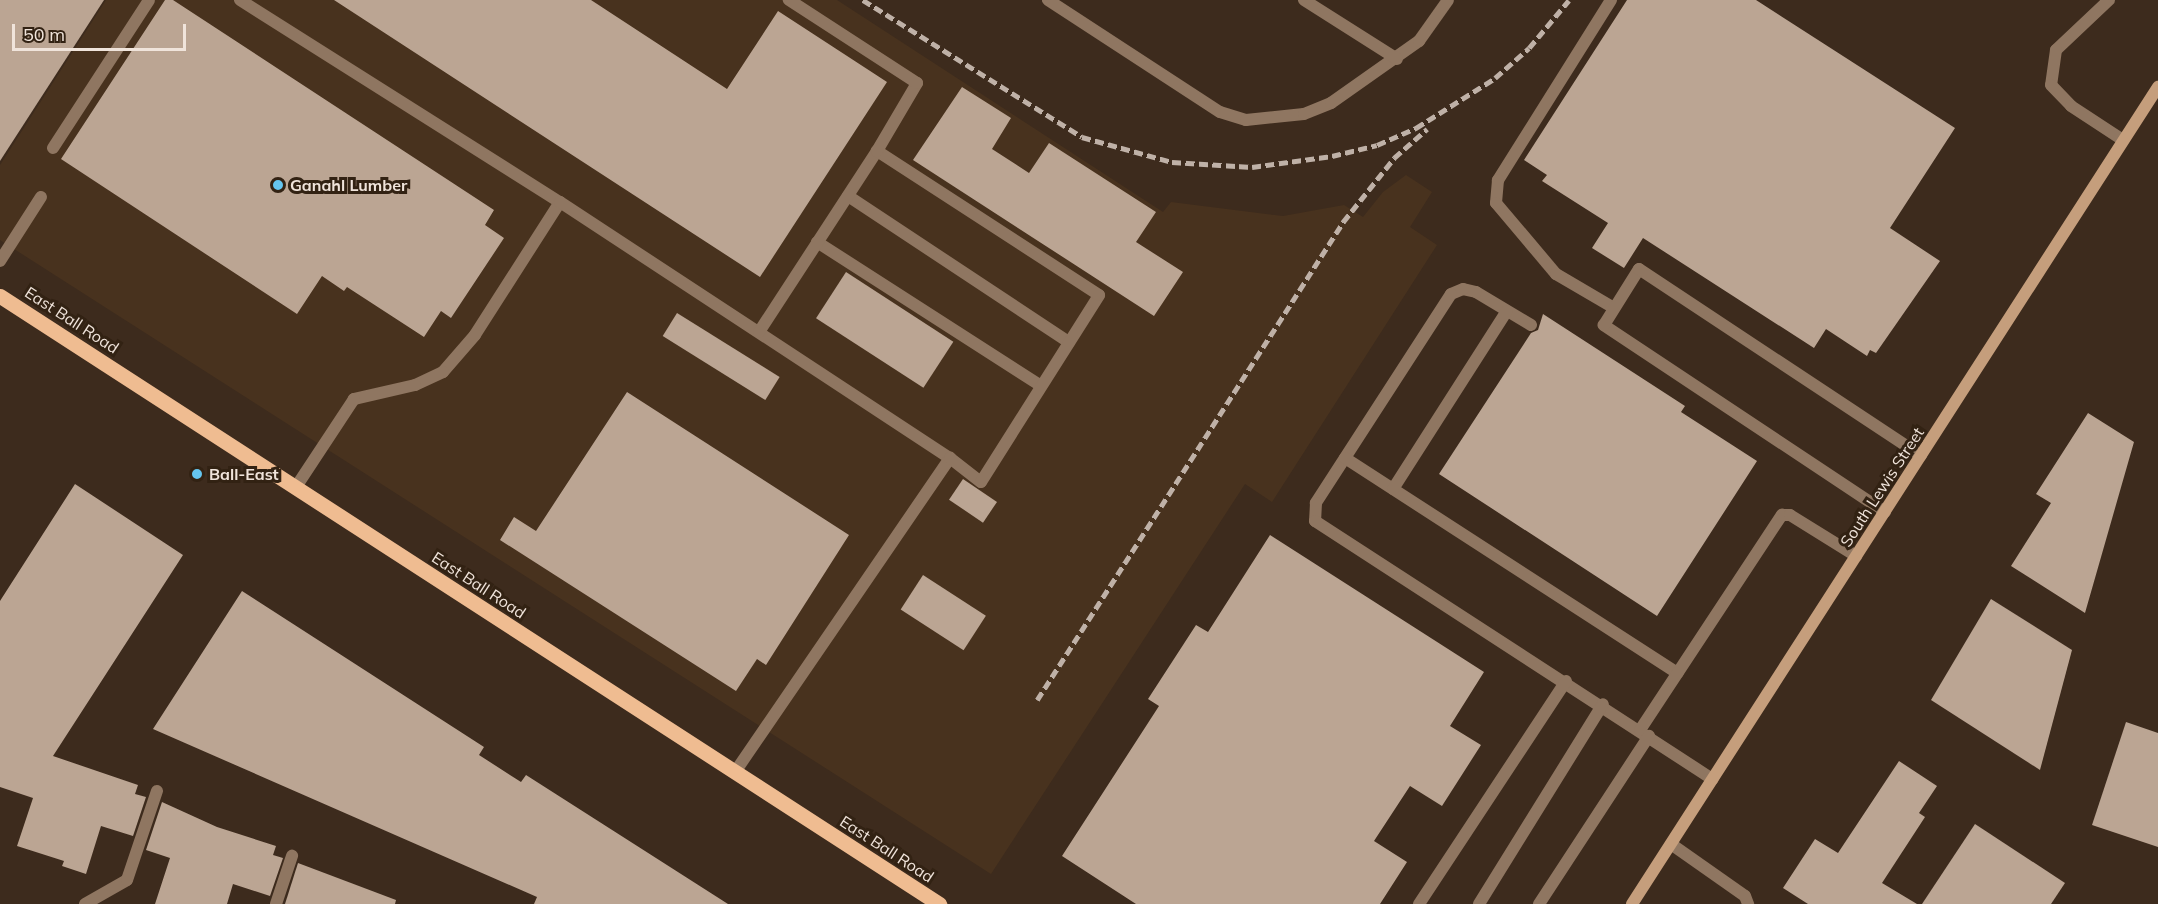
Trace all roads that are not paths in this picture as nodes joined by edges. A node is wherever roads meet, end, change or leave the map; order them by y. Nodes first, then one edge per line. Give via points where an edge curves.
1 (149, 0) edge
2 (240, 0) edge
3 (789, 0) edge
4 (1048, 0) edge
5 (1304, 0) edge
6 (1448, 0) edge
7 (1611, 0) edge
8 (2109, 0) edge
9 (1397, 59) junction
10 (2158, 87) edge
11 (2123, 140) junction
12 (53, 148) dead end
13 (877, 151) junction
14 (848, 196) junction
15 (41, 198) dead end
16 (560, 202) junction
17 (817, 242) junction
18 (0, 261) edge
19 (0, 296) edge
20 (1614, 308) junction
21 (1508, 311) junction
22 (1531, 325) dead end
23 (759, 332) junction
24 (1069, 342) junction
25 (1041, 386) junction
26 (1921, 456) junction
27 (950, 458) junction
28 (1345, 458) junction
29 (296, 487) junction
30 (1393, 489) junction
31 (1885, 512) junction
32 (1856, 556) junction
33 (1677, 674) junction
34 (1566, 681) junction
35 (1603, 704) junction
36 (1644, 733) junction
37 (735, 772) junction
38 (1713, 779) junction
39 (157, 791) dead end
40 (1671, 844) junction
41 (292, 856) dead end
42 (85, 904) edge
43 (276, 904) edge
44 (939, 904) edge
45 (1419, 904) edge
46 (1479, 904) edge
47 (1539, 904) edge
48 (1632, 904) edge
49 (1748, 904) edge

1 - 12 street
2 - 16 street
3 - 13 street via 917,83
4 - 9 street via 1220,112 1246,120 1304,114 1331,103
5 - 9 street
6 - 9 street via 1419,41
7 - 20 street via 1498,180 1496,203 1556,274
8 - 11 street via 2056,50 2051,85 2071,106
10 - 11 main road, South Lewis Street
11 - 26 main road, South Lewis Street
13 - 14 street
13 - 24 street via 1099,295
14 - 17 street
14 - 24 street
15 - 18 street
16 - 23 street
16 - 29 street via 475,335 443,372 415,385 354,399
17 - 23 street
17 - 25 street
19 - 29 main road, East Ball Road
20 - 26 street via 1639,269
20 - 31 street via 1604,325
21 - 22 street
21 - 28 street via 1476,292 1463,289 1451,294
21 - 30 street
23 - 27 street
24 - 25 street
25 - 27 street via 981,482
26 - 31 main road, South Lewis Street
27 - 37 street
28 - 30 street
28 - 34 street via 1316,503 1314,521
29 - 37 main road, East Ball Road
30 - 33 street
31 - 32 main road, South Lewis Street
32 - 33 street via 1790,515 1782,515
32 - 38 main road, South Lewis Street
33 - 36 street
34 - 35 street
34 - 45 street
35 - 36 street
35 - 46 street
36 - 38 street
36 - 47 street
37 - 44 main road, East Ball Road
38 - 40 main road, South Lewis Street
39 - 42 street via 127,880
40 - 48 main road, South Lewis Street
40 - 49 street via 1745,896
41 - 43 street

